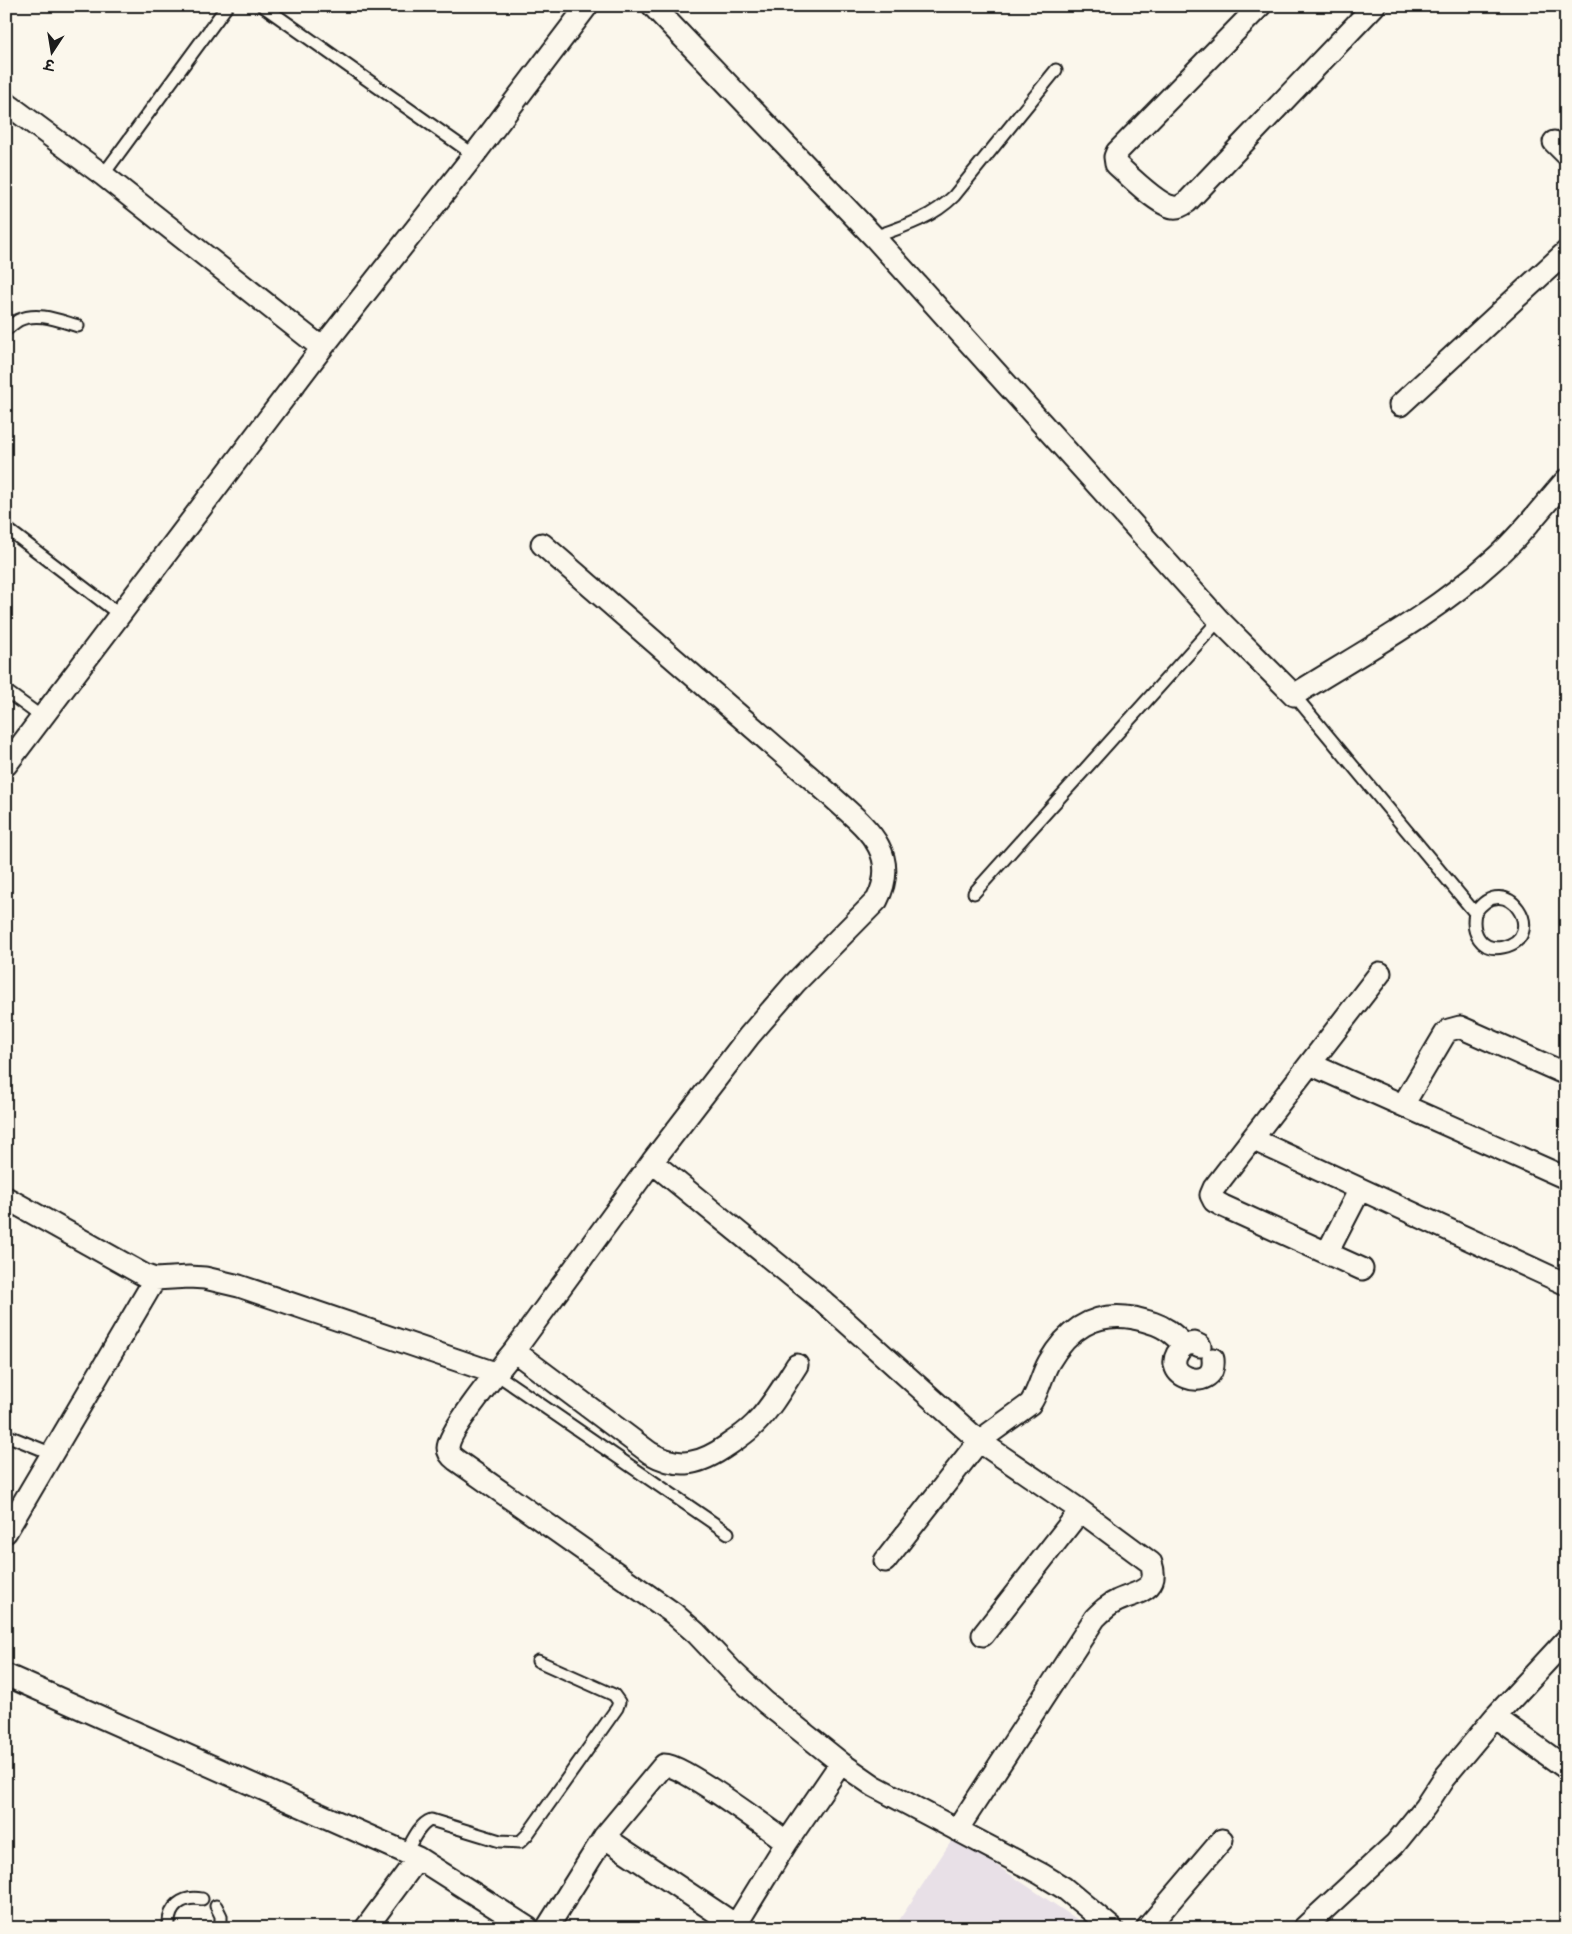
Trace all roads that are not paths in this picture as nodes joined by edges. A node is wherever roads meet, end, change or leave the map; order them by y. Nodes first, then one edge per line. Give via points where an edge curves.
1 (227, 6) edge
2 (263, 6) edge
3 (587, 6) edge
4 (653, 6) edge
5 (1260, 6) edge
6 (1374, 6) edge
7 (1056, 70) dead end
8 (6, 103) edge
9 (474, 155) junction
10 (103, 175) junction
11 (874, 237) junction
12 (1566, 252) edge
13 (78, 326) dead end
14 (6, 330) edge
15 (322, 348) junction
16 (1400, 404) dead end
17 (1566, 480) edge
18 (6, 528) edge
19 (542, 544) dead end
20 (120, 615) junction
21 (1220, 620) junction
22 (6, 691) edge
23 (1294, 695) junction
24 (43, 718) junction
25 (6, 765) edge
26 (974, 893) dead end
27 (1475, 913) junction
28 (1380, 973) dead end
29 (1310, 1064) junction
30 (1566, 1074) edge
31 (1403, 1105) junction
32 (1252, 1139) junction
33 (652, 1162) junction
34 (1566, 1178) edge
35 (1360, 1189) junction
36 (6, 1198) edge
37 (1327, 1253) junction
38 (1362, 1269) dead end
39 (156, 1279) junction
40 (1566, 1284) edge
41 (1199, 1350) dead end
42 (514, 1351) junction
43 (797, 1365) dead end
44 (495, 1373) junction
45 (6, 1435) edge
46 (979, 1441) junction
47 (53, 1454) junction
48 (1080, 1510) junction
49 (6, 1532) edge
50 (728, 1533) dead end
51 (885, 1561) dead end
52 (983, 1635) dead end
53 (1566, 1640) edge
54 (538, 1661) dead end
55 (6, 1675) edge
56 (1495, 1717) junction
57 (841, 1763) junction
58 (1566, 1768) edge
59 (957, 1830) junction
60 (604, 1838) junction
61 (1222, 1840) dead end
62 (787, 1842) junction
63 (412, 1855) junction
64 (202, 1899) dead end
65 (216, 1906) dead end
66 (736, 1927) edge
67 (169, 1928) edge
68 (222, 1928) edge
69 (366, 1928) edge
70 (528, 1928) edge
71 (547, 1928) edge
72 (1112, 1928) edge
73 (1147, 1928) edge
74 (1304, 1928) edge

1 - 10 lane
2 - 9 lane
3 - 9 street
4 - 11 street
5 - 6 street via 1117,152 1116,164 1166,205 1178,207 1187,202
7 - 11 lane via 945,205 912,224
8 - 10 street
9 - 15 street
10 - 15 street
11 - 21 street
12 - 16 street
13 - 14 lane via 35,316 19,320
15 - 20 street
17 - 23 street via 1492,562 1417,619
18 - 20 lane
19 - 33 street via 834,799 876,840 886,864 877,900 771,1008
20 - 24 street
21 - 23 street
21 - 26 lane
22 - 24 lane
23 - 27 lane
24 - 25 street
27 - 27 lane via 1489,899 1509,899 1522,913 1522,933 1508,946 1489,946 1475,932
28 - 29 street
29 - 31 street
29 - 32 street
30 - 31 street via 1460,1027 1454,1028 1445,1034
31 - 34 street
32 - 35 street
32 - 37 street via 1214,1188 1212,1199
33 - 42 street
33 - 46 street via 824,1302
35 - 37 street
35 - 40 street
36 - 39 street
37 - 38 street
39 - 44 street via 205,1278 239,1286
39 - 47 street
41 - 46 street via 1151,1321 1101,1317 1069,1337 1048,1363 1030,1404
42 - 43 street via 650,1453 681,1463 701,1461 754,1425
42 - 44 street
44 - 50 lane
44 - 57 street via 453,1434 448,1446 451,1456 673,1613 765,1702
45 - 47 lane
46 - 48 street
46 - 51 street
47 - 49 street
48 - 52 street
48 - 59 street via 1151,1563 1153,1580 1149,1588 1110,1605 1095,1618
53 - 56 street
54 - 63 lane via 614,1695 617,1708 520,1842 500,1841 431,1820 422,1826
55 - 63 street
56 - 58 street
56 - 74 street via 1395,1844
57 - 59 street via 874,1786
57 - 62 street
59 - 72 street via 1042,1874
60 - 62 street via 661,1766 667,1764 722,1796
60 - 66 street
60 - 71 street
61 - 73 street
62 - 66 street
63 - 69 street
63 - 70 street
64 - 67 lane via 187,1898 178,1903 171,1911
65 - 68 lane

